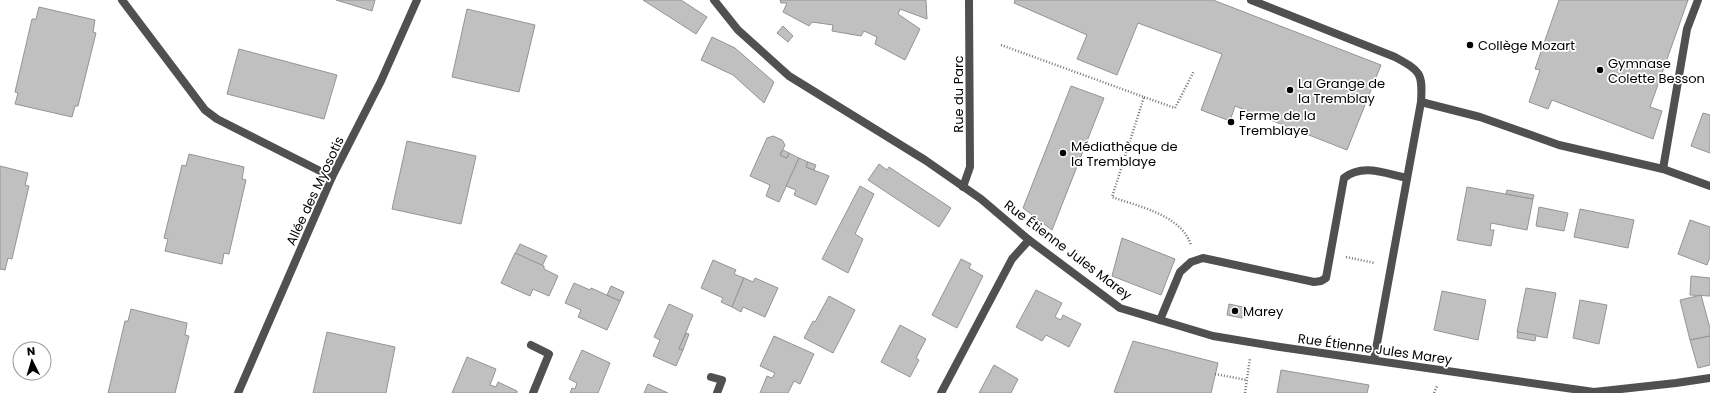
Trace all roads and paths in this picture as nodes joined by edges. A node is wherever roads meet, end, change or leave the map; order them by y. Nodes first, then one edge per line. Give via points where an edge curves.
1 (122, 0) edge
2 (417, 0) edge
3 (714, 0) edge
4 (969, 0) edge
5 (1250, 0) edge
6 (1698, 0) edge
7 (1001, 44) dead end
8 (1194, 71) dead end
9 (1144, 97) junction
10 (1421, 102) junction
11 (1663, 168) junction
12 (332, 177) junction
13 (1407, 178) junction
14 (1710, 186) edge
15 (964, 187) junction
16 (1029, 240) junction
17 (1330, 254) junction
18 (1197, 260) junction
19 (1391, 267) junction
20 (1160, 320) junction
21 (1253, 342) junction
22 (531, 346) dead end
23 (1374, 360) junction
24 (1215, 374) dead end
25 (711, 376) dead end
26 (1710, 378) edge
27 (1247, 380) junction
28 (238, 393) edge
29 (533, 393) edge
30 (717, 393) edge
31 (941, 393) edge
32 (1245, 393) edge

1 - 12 street via 205,110 217,119
2 - 12 street, Allée des Myosotis via 381,81
3 - 15 street, Rue Étienne Jules Marey via 738,30 789,76
4 - 15 street, Rue du Parc via 970,167
5 - 10 street via 1395,57 1414,68 1422,82
6 - 11 street via 1688,29
7 - 9 path
8 - 9 path via 1175,108
9 - 18 path via 1112,198 1166,217 1188,234
10 - 11 street via 1480,117 1559,145
10 - 13 street
11 - 14 street
12 - 28 street, Allée des Myosotis
13 - 17 street via 1367,169 1351,173 1344,178
13 - 19 street
15 - 16 street, Rue Étienne Jules Marey
16 - 20 street, Rue Étienne Jules Marey via 1120,308
16 - 31 street via 1012,259
17 - 18 street via 1326,278 1314,282 1203,258
17 - 19 path
18 - 20 street via 1180,272
19 - 23 street
20 - 21 street, Rue Étienne Jules Marey via 1213,336
21 - 23 street, Rue Étienne Jules Marey
21 - 27 path
22 - 29 street via 549,354
23 - 26 street, Rue Étienne Jules Marey via 1594,392
24 - 27 path
25 - 30 street via 722,380
27 - 32 path

